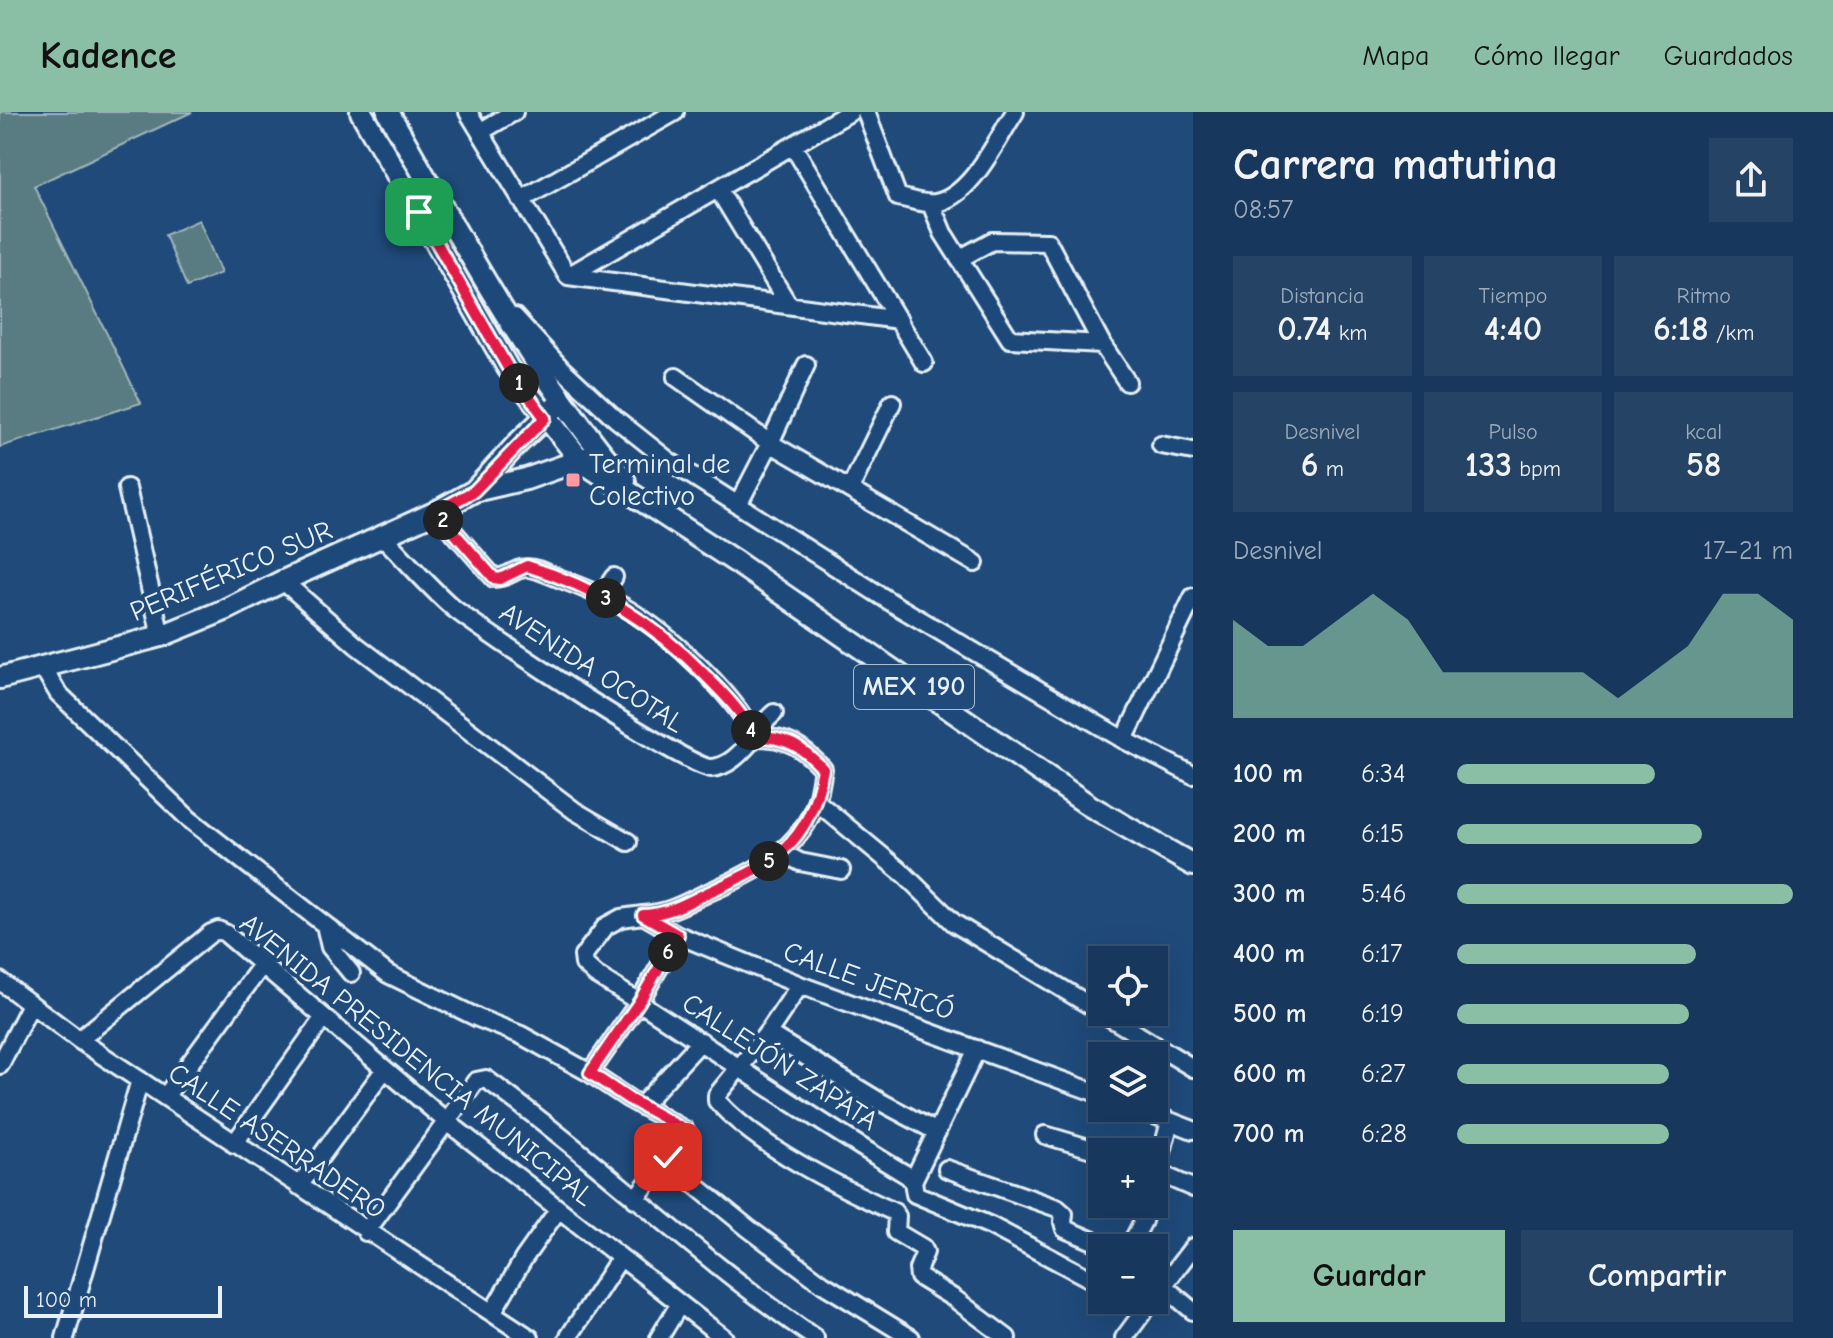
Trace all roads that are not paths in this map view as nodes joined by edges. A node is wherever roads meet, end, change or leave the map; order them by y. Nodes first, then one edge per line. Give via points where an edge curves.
1 (468, 112) edge
2 (514, 112) edge
3 (675, 112) edge
4 (850, 112) edge
5 (866, 112) edge
6 (1015, 112) edge
7 (394, 114) edge
8 (366, 121) edge
9 (480, 132) junction
10 (793, 146) junction
11 (718, 189) junction
12 (521, 200) junction
13 (931, 204) junction
14 (959, 259) junction
15 (568, 276) junction
16 (491, 290) junction
17 (788, 304) junction
18 (899, 320) junction
19 (1102, 344) junction
20 (924, 363) dead end
21 (806, 365) dead end
22 (676, 377) dead end
23 (1127, 382) dead end
24 (561, 402) junction
25 (892, 403) dead end
26 (545, 418) junction
27 (770, 443) junction
28 (1161, 445) dead end
29 (1193, 451) edge
30 (590, 456) junction
31 (127, 488) dead end
32 (850, 489) junction
33 (474, 491) junction
34 (738, 505) junction
35 (436, 512) junction
36 (383, 537) junction
37 (975, 563) dead end
38 (614, 577) dead end
39 (283, 581) junction
40 (601, 596) junction
41 (1193, 597) edge
42 (161, 636) junction
43 (42, 666) junction
44 (0, 678) edge
45 (774, 713) dead end
46 (754, 735) junction
47 (1124, 740) junction
48 (1193, 775) edge
49 (817, 802) junction
50 (628, 842) dead end
51 (781, 852) junction
52 (1193, 865) edge
53 (841, 870) dead end
54 (643, 915) junction
55 (325, 925) junction
56 (678, 935) junction
57 (262, 965) junction
58 (351, 973) dead end
59 (0, 981) edge
60 (800, 985) junction
61 (639, 1002) junction
62 (31, 1004) junction
63 (324, 1017) junction
64 (767, 1033) junction
65 (79, 1040) junction
66 (701, 1041) junction
67 (977, 1049) junction
68 (0, 1065) edge
69 (739, 1068) junction
70 (1193, 1068) edge
71 (385, 1069) junction
72 (590, 1073) junction
73 (140, 1080) junction
74 (1088, 1090) edge
75 (165, 1097) junction
76 (641, 1106) junction
77 (446, 1121) junction
78 (1170, 1121) joint
79 (1193, 1130) edge
80 (937, 1132) junction
81 (1045, 1135) dead end
82 (1165, 1138) edge
83 (234, 1144) junction
84 (1088, 1148) edge
85 (668, 1157) junction
86 (947, 1169) dead end
87 (1168, 1180) edge
88 (299, 1186) junction
89 (913, 1186) junction
90 (1193, 1188) edge
91 (635, 1199) junction
92 (558, 1210) junction
93 (366, 1232) junction
94 (1088, 1239) edge
95 (1193, 1247) edge
96 (620, 1258) junction
97 (1168, 1277) edge
98 (1088, 1278) edge
99 (1168, 1300) edge
100 (679, 1305) junction
101 (1193, 1311) edge
102 (492, 1313) junction
103 (1140, 1314) edge
104 (65, 1338) edge
105 (530, 1338) edge
106 (568, 1338) edge
107 (659, 1338) edge
108 (724, 1338) edge
109 (815, 1338) edge
110 (911, 1338) edge
111 (1007, 1338) edge
112 (1124, 1338) edge

1 - 9 street
2 - 9 street
3 - 12 street
4 - 10 street
5 - 13 street via 898,197
6 - 13 street via 964,189
7 - 8 street
7 - 16 main road, MEX 190
8 - 26 main road, MEX 190 via 508,368
9 - 12 street
10 - 11 street
10 - 18 street
11 - 15 street
11 - 17 street
12 - 15 street
13 - 14 street
14 - 19 street via 1010,339
14 - 19 street via 992,241 1048,242
15 - 17 street
16 - 24 main road, MEX 190
16 - 34 street via 561,368 616,419
17 - 18 street
18 - 20 street
19 - 23 street
21 - 27 street
22 - 27 street
24 - 26 main road, PERIFÉRICO SUR
24 - 30 main road, MEX 190
25 - 32 street
26 - 30 main road, MEX 190
26 - 33 main road, PERIFÉRICO SUR
27 - 32 street
27 - 34 street
28 - 29 street
30 - 33 main road, PERIFÉRICO SUR
30 - 52 main road, MEX 190 via 641,500 1090,806
31 - 42 street
32 - 37 street
33 - 35 main road, PERIFÉRICO SUR
34 - 47 street
35 - 36 main road, PERIFÉRICO SUR
35 - 40 street via 494,578 527,566
36 - 39 main road, PERIFÉRICO SUR
36 - 46 street, AVENIDA OCOTAL via 453,607 682,757 709,768 727,764
38 - 40 street
39 - 42 main road, PERIFÉRICO SUR
39 - 50 street via 356,645 514,765
40 - 46 street via 672,641 743,713
41 - 47 street
42 - 43 main road, PERIFÉRICO SUR
43 - 44 main road, PERIFÉRICO SUR
43 - 55 street via 58,693 189,819
45 - 46 street
46 - 49 street via 775,737 807,751 823,769
47 - 48 street
49 - 51 street
49 - 70 street via 954,923
51 - 53 street via 800,862
51 - 54 street via 746,876 674,910
54 - 56 street, CALLE JERICÓ
54 - 61 street, CALLEJÓN ZAPATA via 606,926 583,956 596,975
55 - 58 street via 330,947
55 - 72 street via 388,974
56 - 60 street, CALLE JERICÓ
56 - 61 street
57 - 63 street, AVENIDA PRESIDENCIA MUNICIPAL
57 - 65 street, AVENIDA PRESIDENCIA MUNICIPAL via 218,930
57 - 75 street
59 - 62 street, CALLE ASERRADERO
60 - 64 street
60 - 67 street, CALLE JERICÓ
61 - 66 street, CALLEJÓN ZAPATA
61 - 72 street
62 - 65 street, CALLE ASERRADERO
62 - 68 street
63 - 71 street, AVENIDA PRESIDENCIA MUNICIPAL
63 - 83 street
64 - 69 street
64 - 80 street
65 - 73 street, CALLE ASERRADERO
66 - 69 street, CALLEJÓN ZAPATA
66 - 76 street
67 - 74 street, CALLE JERICÓ
67 - 80 street
69 - 89 street, CALLEJÓN ZAPATA
69 - 111 street via 717,1101 806,1167 894,1212 896,1232 925,1252 919,1277
71 - 77 street, AVENIDA PRESIDENCIA MUNICIPAL
71 - 88 street
72 - 76 street
73 - 75 street, CALLE ASERRADERO
73 - 104 street
75 - 83 street, CALLE ASERRADERO
76 - 85 street via 685,1132
77 - 91 street via 476,1081 486,1079
77 - 92 street, AVENIDA PRESIDENCIA MUNICIPAL
77 - 93 street
78 - 79 street
78 - 82 street
80 - 89 street
81 - 84 street
83 - 88 street, CALLE ASERRADERO
85 - 91 street
85 - 110 street via 674,1168 760,1238
86 - 94 street via 1057,1208 1064,1214 1065,1229
87 - 90 street
88 - 93 street, CALLE ASERRADERO
89 - 98 street, CALLEJÓN ZAPATA via 915,1194 991,1226
91 - 109 street via 715,1266
92 - 96 street, AVENIDA PRESIDENCIA MUNICIPAL
92 - 102 street
93 - 102 street, CALLE ASERRADERO
95 - 97 street
96 - 100 street, AVENIDA PRESIDENCIA MUNICIPAL
96 - 106 street
99 - 101 street
100 - 107 street
100 - 108 street, AVENIDA PRESIDENCIA MUNICIPAL
102 - 105 street, CALLE ASERRADERO
103 - 112 street

